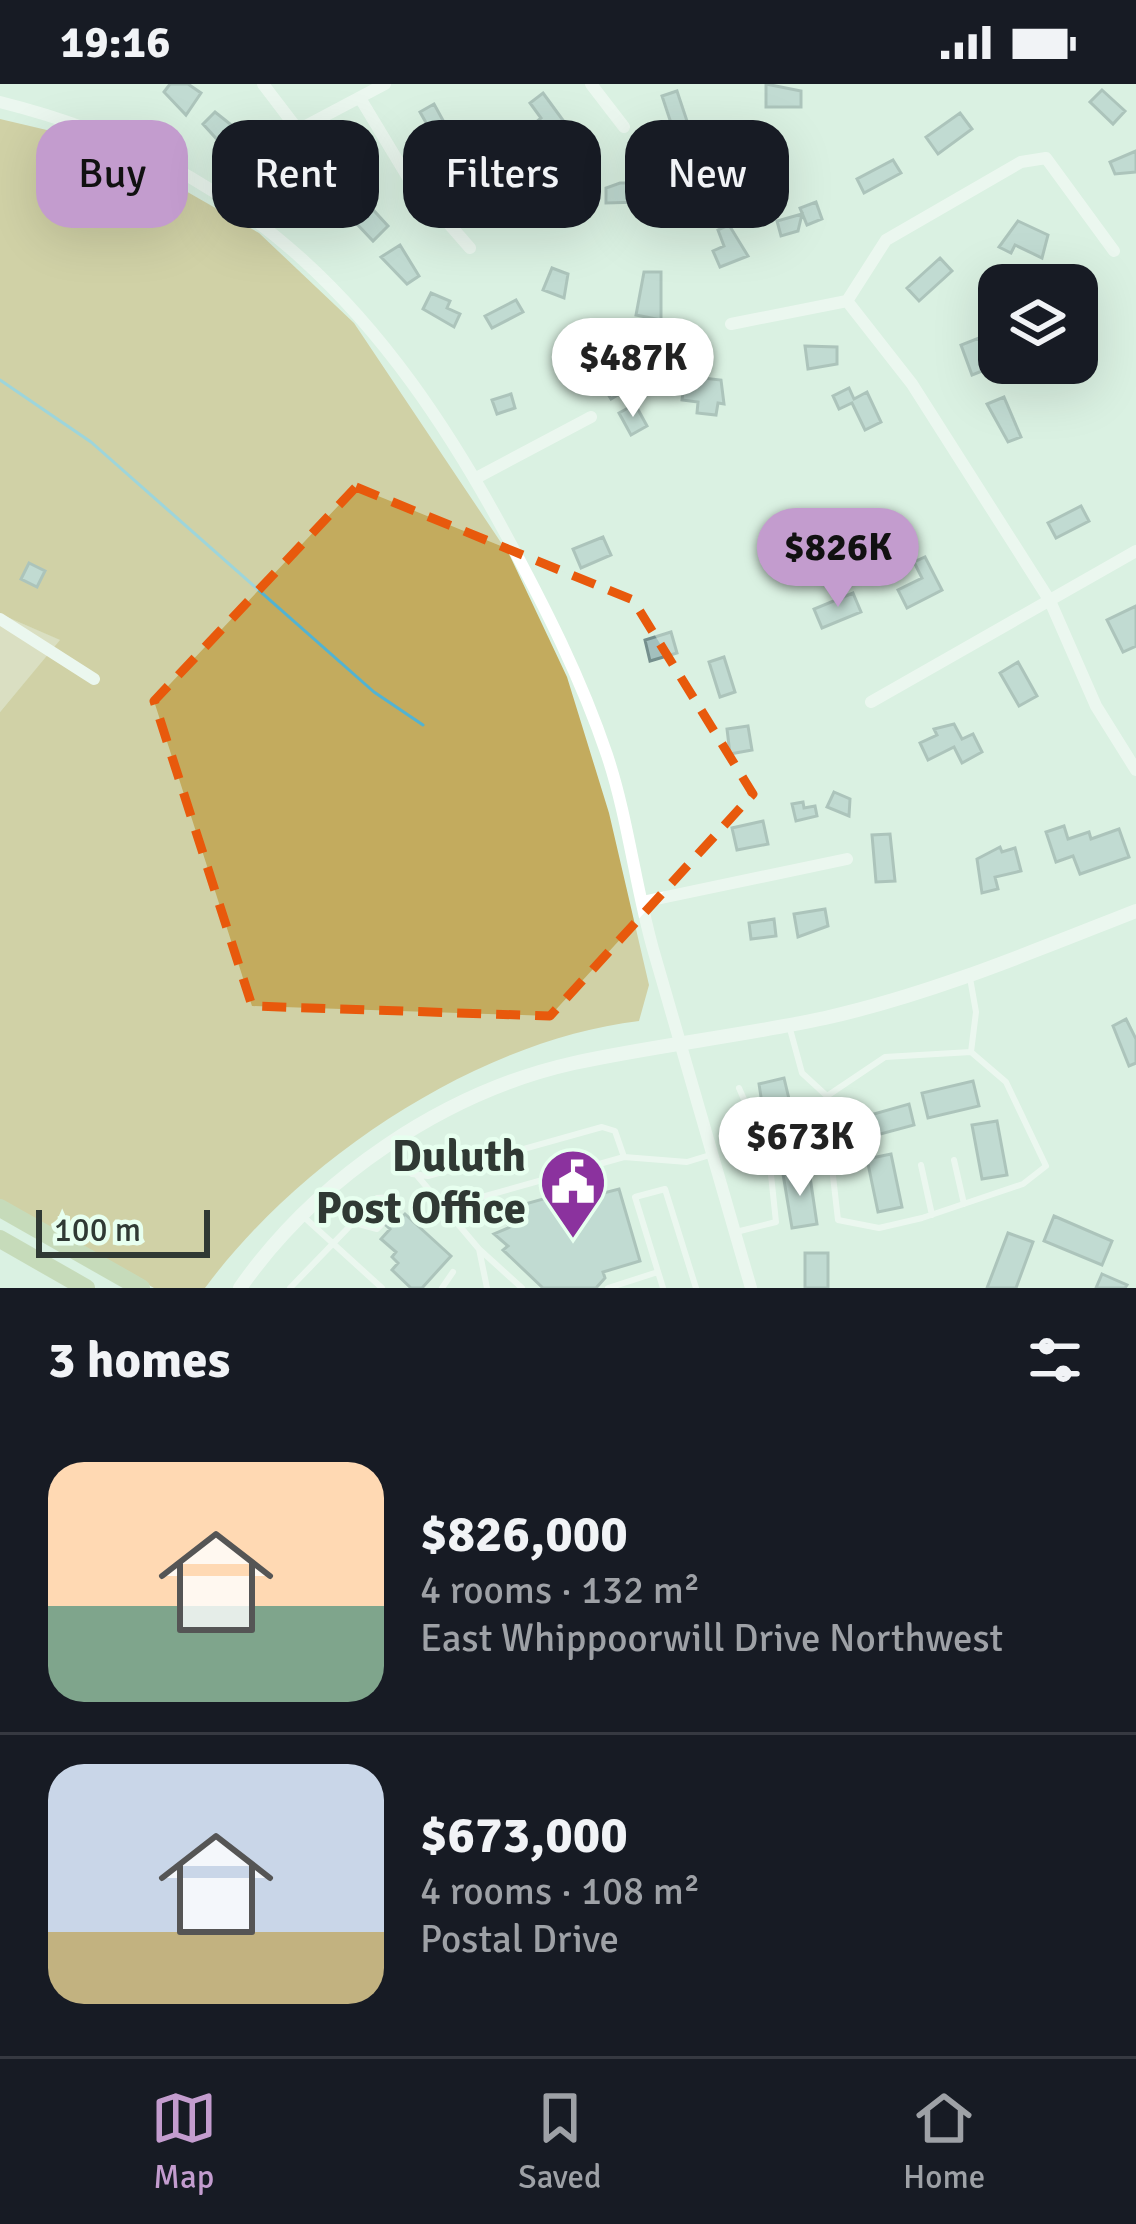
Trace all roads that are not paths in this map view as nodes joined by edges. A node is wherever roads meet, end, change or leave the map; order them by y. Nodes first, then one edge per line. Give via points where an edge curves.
1 (263, 84) edge
2 (385, 84) edge
3 (591, 84) edge
4 (360, 98) junction
5 (0, 101) edge
6 (290, 120) edge
7 (317, 120) edge
8 (624, 127) dead end
9 (212, 191) edge
10 (262, 228) edge
11 (470, 248) dead end
12 (1114, 251) dead end
13 (847, 301) junction
14 (731, 324) dead end
15 (591, 417) dead end
16 (478, 477) junction
17 (1136, 551) edge
18 (1050, 601) junction
19 (0, 619) edge
20 (94, 679) dead end
21 (871, 701) dead end
22 (1136, 770) edge
23 (848, 860) dead end
24 (642, 902) junction
25 (1136, 911) edge
26 (969, 975) junction
27 (789, 1025) junction
28 (684, 1045) junction
29 (971, 1052) junction
30 (739, 1088) dead end
31 (827, 1096) junction
32 (829, 1141) junction
33 (392, 1145) junction
34 (713, 1154) junction
35 (769, 1156) junction
36 (624, 1157) junction
37 (953, 1160) dead end
38 (921, 1165) dead end
39 (412, 1174) junction
40 (964, 1204) junction
41 (446, 1207) junction
42 (0, 1208) edge
43 (392, 1213) dead end
44 (932, 1215) junction
45 (303, 1216) junction
46 (351, 1222) junction
47 (383, 1223) dead end
48 (736, 1232) junction
49 (0, 1239) edge
50 (332, 1240) junction
51 (479, 1249) junction
52 (453, 1272) dead end
53 (658, 1272) junction
54 (86, 1288) edge
55 (141, 1288) edge
56 (240, 1288) edge
57 (290, 1288) edge
58 (382, 1288) edge
59 (442, 1288) edge
60 (487, 1288) edge
61 (522, 1288) edge
62 (608, 1288) edge
63 (663, 1288) edge
64 (696, 1288) edge
65 (751, 1288) edge

1 - 6 street
2 - 4 street
3 - 8 street
4 - 7 street
4 - 11 street via 407,176
5 - 9 street via 124,143
10 - 16 street via 343,295 408,372
12 - 13 street via 1046,158 1021,162 886,240
13 - 14 street
13 - 18 street via 912,384
15 - 16 street
16 - 24 street via 595,720
17 - 18 street
18 - 21 street
18 - 22 street via 1096,706
19 - 20 street
23 - 24 street
24 - 28 street
25 - 26 street
26 - 27 street
26 - 29 lane via 976,1012
27 - 28 street
27 - 31 lane via 802,1073
28 - 33 street via 514,1080
28 - 34 street
29 - 31 lane via 885,1057
29 - 40 lane via 1006,1082 1046,1166 1023,1184
30 - 35 lane
31 - 32 lane
32 - 35 lane
32 - 44 lane via 838,1220 879,1228
33 - 39 lane
33 - 45 street
34 - 36 lane via 687,1162
34 - 48 street
35 - 48 lane via 776,1222
36 - 39 lane via 615,1131 602,1127
36 - 41 lane
37 - 40 lane
38 - 44 lane
39 - 41 lane
40 - 44 lane
41 - 51 lane
42 - 55 highway
43 - 46 lane via 396,1202 382,1194
45 - 50 lane
45 - 56 street
46 - 47 lane via 377,1229
46 - 50 lane
48 - 65 street
49 - 54 highway
50 - 57 lane
50 - 58 lane
51 - 60 lane
51 - 61 lane
52 - 59 lane
53 - 62 lane
53 - 63 lane
53 - 64 lane via 635,1197 665,1189

